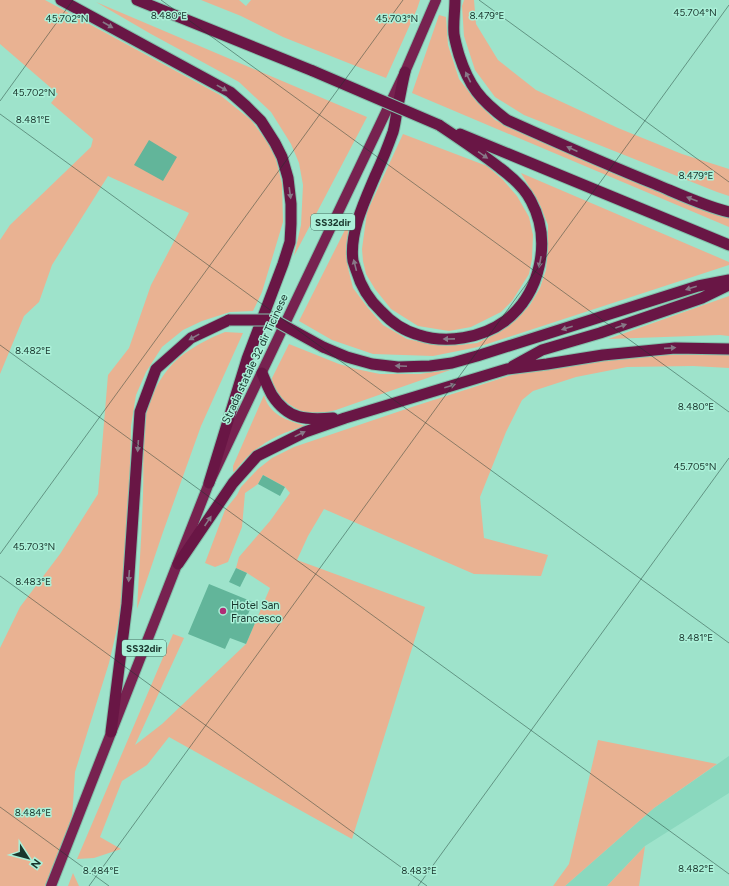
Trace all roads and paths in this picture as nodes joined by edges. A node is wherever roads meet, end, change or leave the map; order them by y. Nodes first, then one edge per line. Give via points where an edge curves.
1 (61, 0) edge
2 (138, 0) edge
3 (455, 0) edge
4 (436, 1) edge
5 (405, 72) junction
6 (439, 125) junction
7 (729, 212) edge
8 (729, 245) edge
9 (729, 280) edge
10 (729, 285) edge
11 (729, 349) edge
12 (507, 369) junction
13 (262, 373) junction
14 (345, 418) junction
15 (210, 483) junction
16 (178, 564) junction
17 (111, 732) junction
18 (51, 886) edge

1 -> 15 highway via 230,92 261,121 282,157 291,204 290,242 247,359
2 - 6 highway, bridge
7 -> 3 highway via 604,164 507,120 493,110 478,94 463,67 454,34
4 - 5 main road, Strada statale 32 dir Ticinese / SS32dir
6 -> 5 highway via 516,181 531,200 539,220 542,242 537,277 530,293 506,320 476,335 436,339 418,335 396,325 382,312 360,283 353,261 353,246 362,207 393,131
5 - 13 main road, Strada statale 32 dir Ticinese / SS32dir
6 - 8 highway
9 -> 17 highway, bridge via 698,286 477,356 430,366 398,367 372,364 347,357 274,320 229,320 191,338 156,369 140,412 127,604
12 -> 10 highway via 542,350 702,298
12 -> 11 highway via 675,348
14 -> 12 highway
13 - 14 highway via 272,395 281,407 291,414 305,419
13 - 15 main road, Strada statale 32 dir Ticinese / SS32dir
16 -> 14 highway via 233,483 257,456 305,432
15 - 16 main road, Strada statale 32 dir Ticinese / SS32dir
16 - 17 main road, Strada statale 32 dir Ticinese / SS32dir
17 - 18 main road, SS32dir

